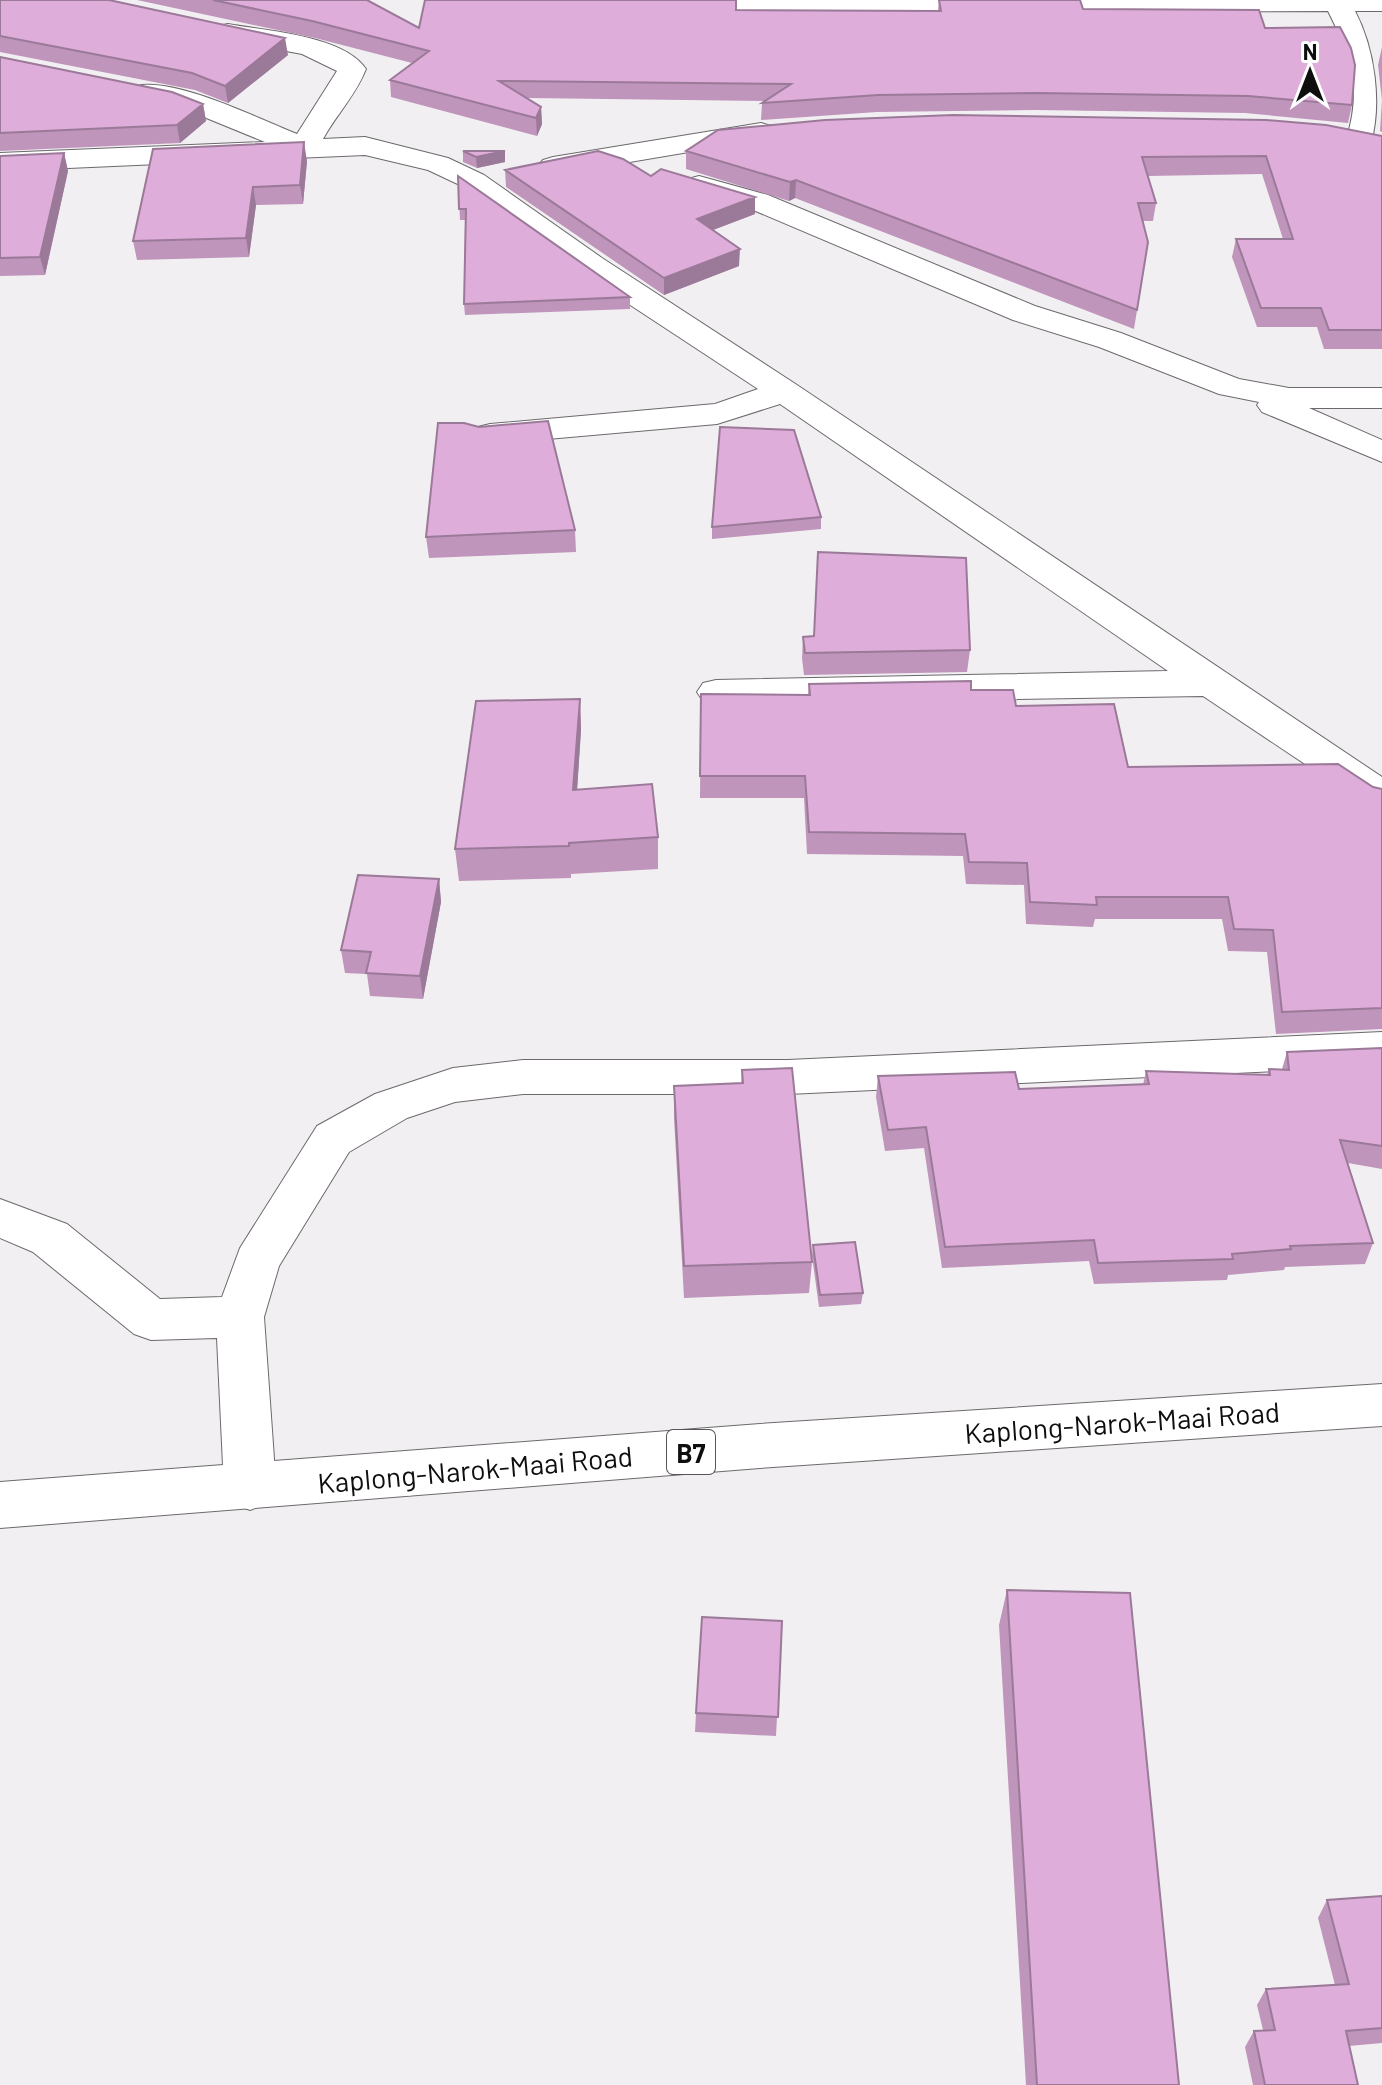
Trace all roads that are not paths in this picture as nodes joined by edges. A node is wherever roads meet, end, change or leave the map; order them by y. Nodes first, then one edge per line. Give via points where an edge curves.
1 (645, 2) edge
2 (1337, 3) junction
3 (1382, 3) edge
4 (198, 25) edge
5 (121, 87) edge
6 (783, 131) edge
7 (1361, 138) edge
8 (304, 147) junction
9 (598, 157) junction
10 (0, 162) edge
11 (500, 176) junction
12 (1231, 387) junction
13 (782, 390) junction
14 (1382, 398) edge
15 (480, 435) edge
16 (1382, 452) edge
17 (1211, 683) junction
18 (716, 692) edge
19 (1382, 796) edge
20 (1382, 1049) edge
21 (0, 1218) edge
22 (240, 1317) junction
23 (1382, 1405) edge
24 (250, 1487) junction
25 (0, 1505) edge

1 - 2 main road
2 - 3 main road
2 - 7 main road via 1369,73 1371,96
4 - 8 main road via 314,49 344,60 352,69
5 - 8 main road via 184,99
6 - 9 main road
8 - 10 main road
8 - 11 main road via 365,146
9 - 11 main road
9 - 12 main road via 757,201 1024,313
11 - 13 main road via 591,265
12 - 14 main road via 1289,398
12 - 16 main road
13 - 15 main road via 717,414
13 - 17 main road
17 - 18 main road
17 - 19 main road
20 - 22 main road via 788,1077 523,1077 453,1085 391,1106 333,1139 257,1262
21 - 22 main road via 50,1238 151,1320
22 - 24 main road
23 - 24 main road, Kaplong-Narok-Maai Road / B7 via 760,1446
24 - 25 main road, Kaplong-Narok-Maai Road / B7

